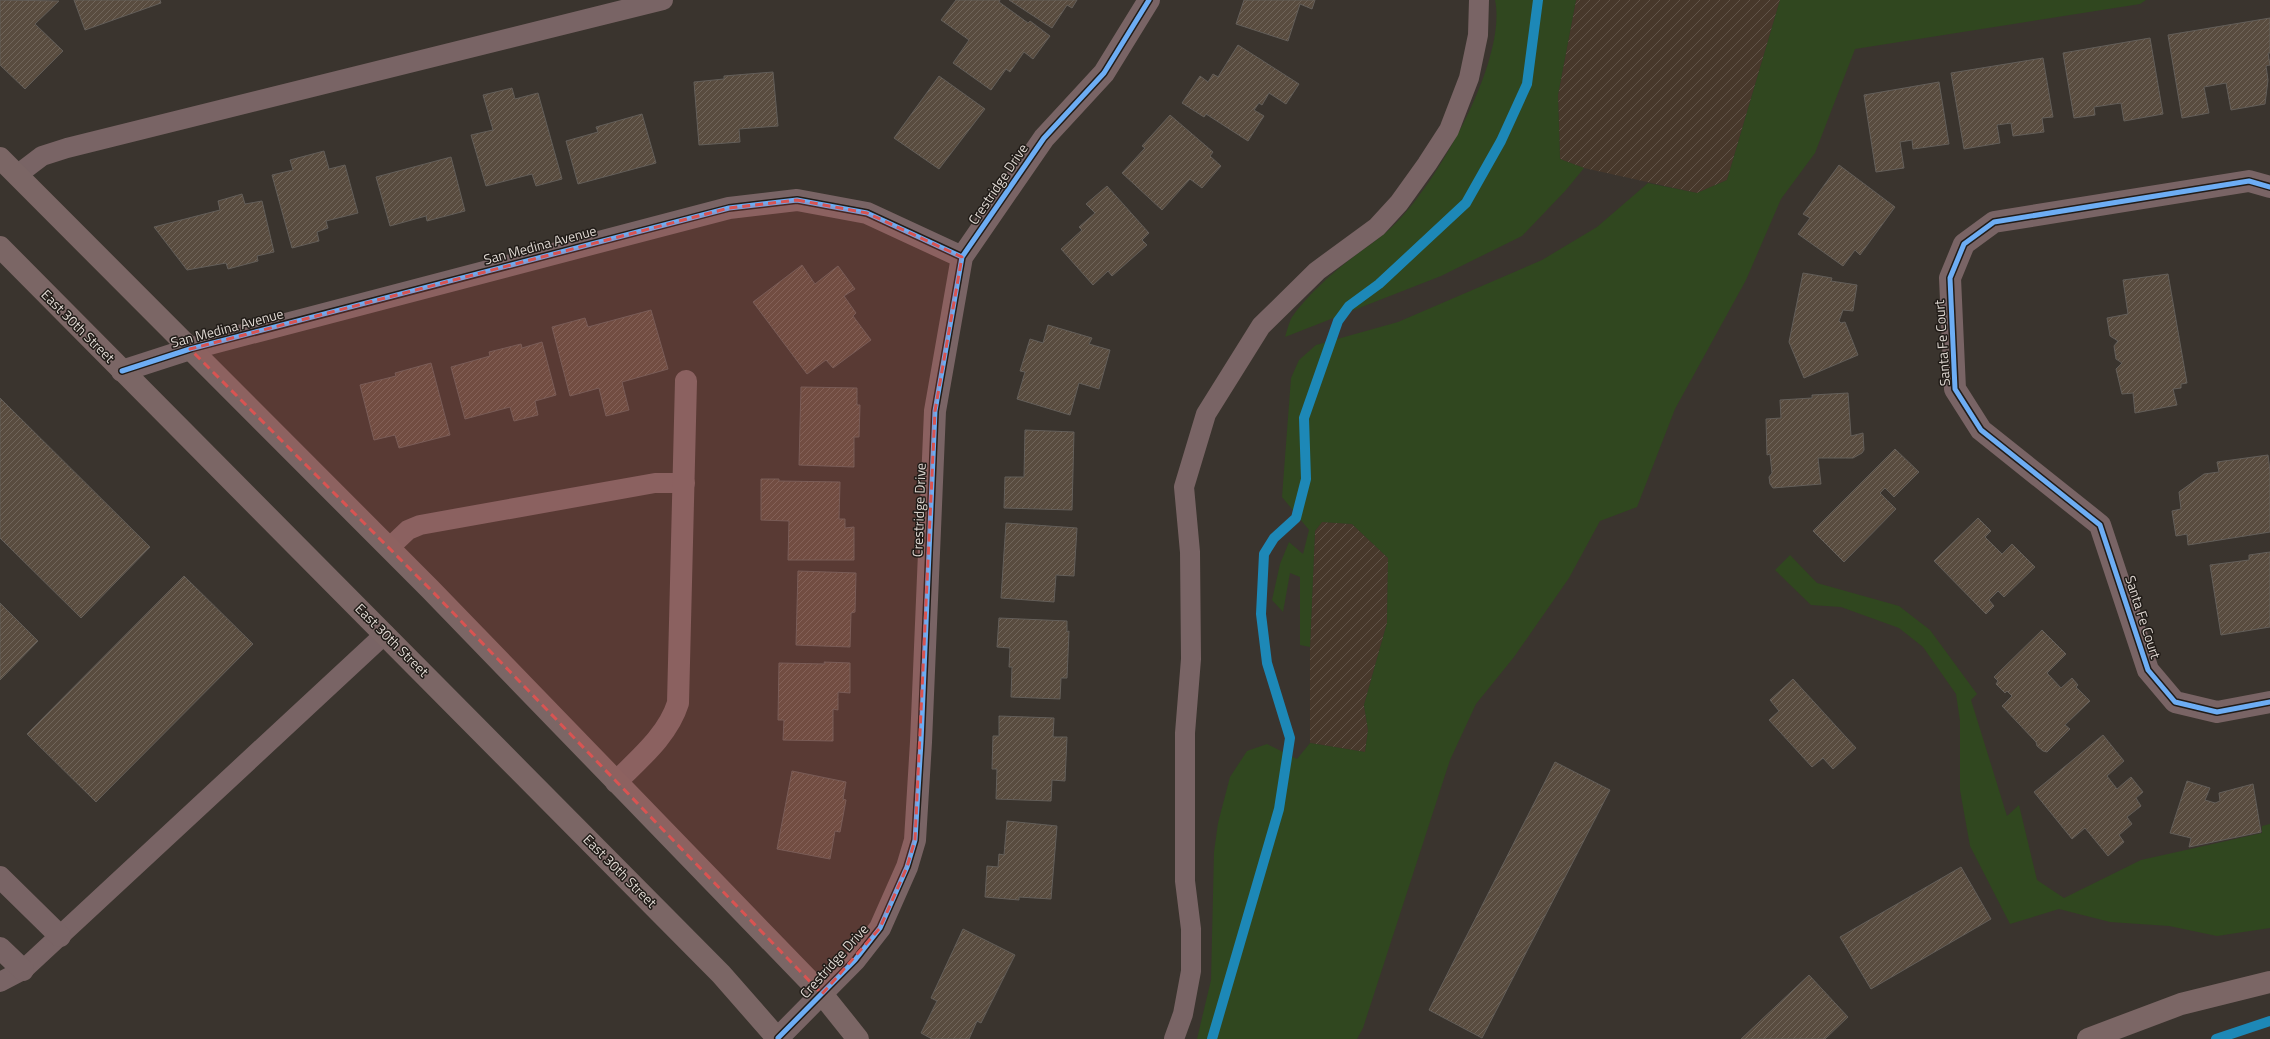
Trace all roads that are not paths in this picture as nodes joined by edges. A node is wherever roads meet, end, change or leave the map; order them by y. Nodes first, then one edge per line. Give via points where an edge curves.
1 (663, 0) edge
2 (1149, 0) edge
3 (1479, 0) edge
4 (0, 158) edge
5 (16, 175) junction
6 (2270, 187) edge
7 (0, 247) edge
8 (962, 257) junction
9 (190, 349) junction
10 (122, 371) junction
11 (686, 381) dead end
12 (685, 483) junction
13 (389, 548) junction
14 (385, 634) junction
15 (2270, 702) edge
16 (616, 782) junction
17 (0, 877) edge
18 (60, 936) junction
19 (0, 948) edge
20 (23, 970) junction
21 (0, 982) edge
22 (2270, 982) edge
23 (822, 994) junction
24 (778, 1039) edge
25 (858, 1039) edge
26 (1174, 1039) edge
27 (2088, 1039) edge

1 - 5 lane via 67,148 42,156
2 - 8 street, Crestridge Drive via 1104,73 1044,138
3 - 26 lane via 1478,35 1469,78 1448,130 1407,192 1377,227 1317,270 1261,326 1206,414 1184,487 1190,552 1191,659 1185,740 1185,881 1191,929 1191,971 1184,1014
4 - 5 main road
5 - 9 main road
6 - 15 street, Santa Fe Court via 2249,181 1994,222 1964,244 1950,278 1955,389 1981,430 2100,524 2148,670 2175,702 2217,712
7 - 10 main road, East 30th Street
8 - 9 street, San Medina Avenue via 867,213 797,200 729,208
8 - 23 street, Crestridge Drive via 935,411 915,840 907,867 880,928 855,960
9 - 10 street, San Medina Avenue
9 - 13 main road
10 - 14 main road, East 30th Street
11 - 12 street
12 - 13 lane via 655,483 420,525 408,530
12 - 16 street via 678,703 673,718 660,736
13 - 16 main road
14 - 18 lane
14 - 24 main road, East 30th Street via 722,974
16 - 23 main road
17 - 18 street
18 - 20 lane
19 - 20 street
20 - 21 lane
22 - 27 main road via 2181,1004
23 - 24 street, Crestridge Drive
23 - 25 main road

